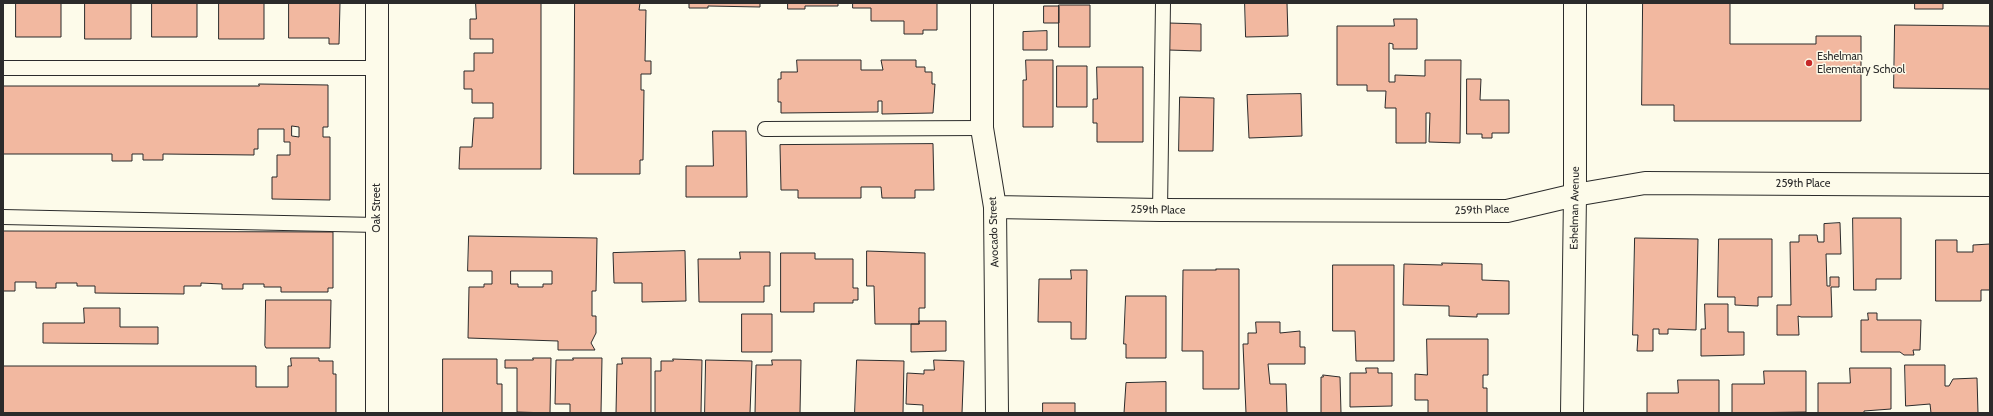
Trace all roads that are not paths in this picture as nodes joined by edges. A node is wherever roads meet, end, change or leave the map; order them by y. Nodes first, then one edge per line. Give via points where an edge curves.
1 (377, 3) edge
2 (982, 3) edge
3 (1163, 3) edge
4 (1575, 3) edge
5 (3, 68) edge
6 (377, 68) junction
7 (765, 128) dead end
8 (982, 128) junction
9 (1990, 185) edge
10 (1575, 195) junction
11 (995, 207) junction
12 (1160, 210) junction
13 (3, 217) edge
14 (377, 225) junction
15 (377, 413) edge
16 (997, 413) edge
17 (1572, 413) edge

1 - 6 street, Oak Street
2 - 8 street, Avocado Street
3 - 12 lane
4 - 10 street, Eshelman Avenue
5 - 6 lane
6 - 14 street, Oak Street
7 - 8 lane
8 - 11 street, Avocado Street
9 - 10 street, 259th Place via 1645,183
10 - 12 street, 259th Place via 1507,211
10 - 17 street, Eshelman Avenue
11 - 12 street, 259th Place
11 - 16 street, Avocado Street
13 - 14 lane
14 - 15 street, Oak Street

